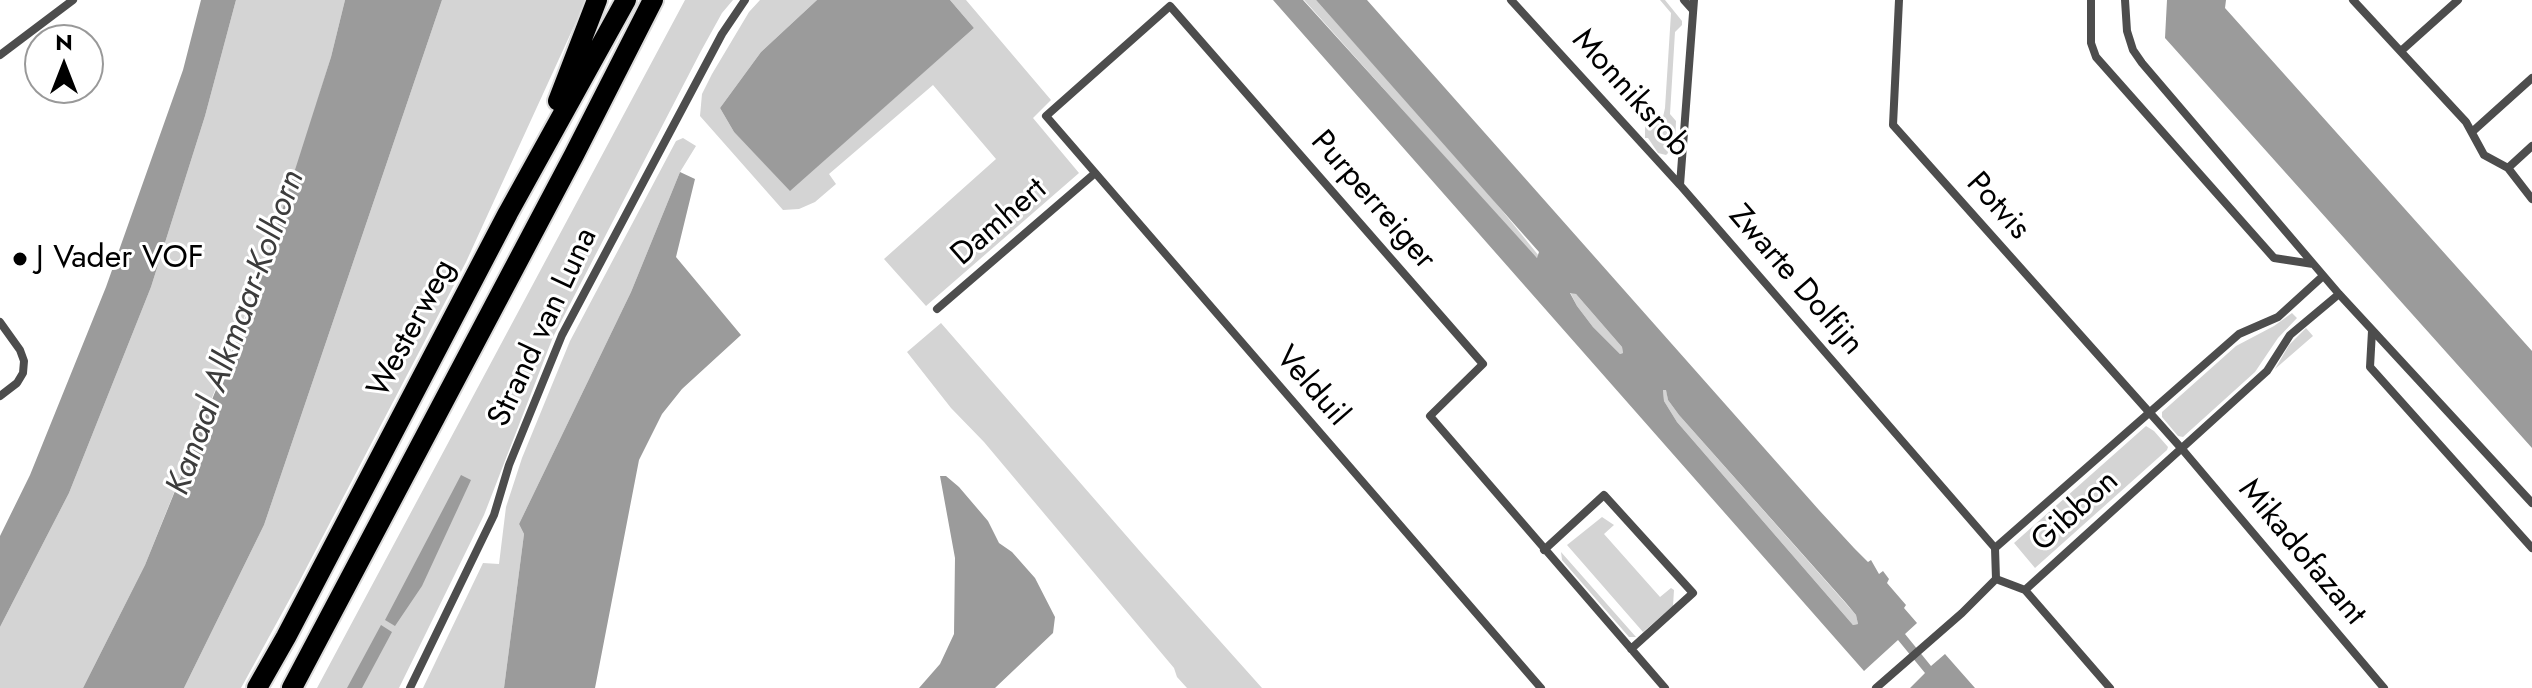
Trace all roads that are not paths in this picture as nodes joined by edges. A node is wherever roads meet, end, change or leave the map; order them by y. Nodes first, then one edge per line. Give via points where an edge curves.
1 (73, 0) edge
2 (597, 0) edge
3 (626, 0) edge
4 (653, 0) edge
5 (659, 0) edge
6 (745, 0) edge
7 (1511, 0) edge
8 (1684, 0) edge
9 (1694, 0) edge
10 (1899, 0) edge
11 (2091, 0) edge
12 (2125, 0) edge
13 (2353, 0) edge
14 (2458, 0) edge
15 (1693, 10) junction
16 (638, 30) junction
17 (2401, 51) junction
18 (0, 55) edge
19 (2532, 78) edge
20 (1046, 116) joint
21 (2472, 132) junction
22 (2532, 146) edge
23 (2508, 168) junction
24 (531, 172) junction
25 (1094, 174) junction
26 (1680, 185) junction
27 (2532, 199) edge
28 (2313, 264) junction
29 (2323, 276) junction
30 (2339, 294) junction
31 (937, 309) dead end
32 (0, 322) edge
33 (2372, 331) junction
34 (0, 396) edge
35 (2149, 415) junction
36 (2182, 449) junction
37 (2532, 503) edge
38 (1995, 548) junction
39 (2532, 548) edge
40 (1544, 550) junction
41 (1996, 579) junction
42 (2025, 590) junction
43 (1631, 649) junction
44 (257, 688) edge
45 (292, 688) edge
46 (410, 688) edge
47 (1541, 688) edge
48 (1665, 688) edge
49 (1876, 688) edge
50 (2110, 688) edge
51 (2384, 688) edge

1 - 18 street
2 - 24 main road
3 - 24 main road, Westerweg
4 - 16 main road, Westerweg
5 - 16 main road
6 - 46 street, Strand van Luna via 562,335 494,515
7 - 26 street, Monniksrob
8 - 15 street
9 - 15 street
10 - 35 street, Potvis via 1893,125
11 - 28 street via 2096,57 2274,258
12 - 28 street via 2124,22 2138,57
13 - 17 street
14 - 17 street
15 - 26 street
16 - 45 main road, Westerweg
17 - 21 street
19 - 21 street
20 - 25 street, Velduil
20 - 40 street, Purperreiger via 1170,6 1483,364 1430,416
21 - 23 street via 2484,155
22 - 23 street
23 - 27 street
24 - 44 main road, Westerweg
25 - 31 street, Damhert
25 - 47 street, Velduil
26 - 38 street, Zwarte Dolfijn
28 - 29 street
29 - 30 street
29 - 35 street, Gibbon via 2278,317 2239,334
30 - 33 street
30 - 36 street, Gibbon via 2290,335 2267,371
32 - 34 street via 24,361 17,383
33 - 37 street
33 - 39 street via 2370,367
35 - 36 street
35 - 38 street, Gibbon
36 - 42 street, Gibbon
36 - 51 street, Mikadofazant
38 - 41 street, Gibbon
40 - 43 street, Purperreiger
40 - 43 street via 1604,495 1693,593
41 - 42 street, Gibbon
41 - 49 street
42 - 50 street
43 - 48 street, Purperreiger

